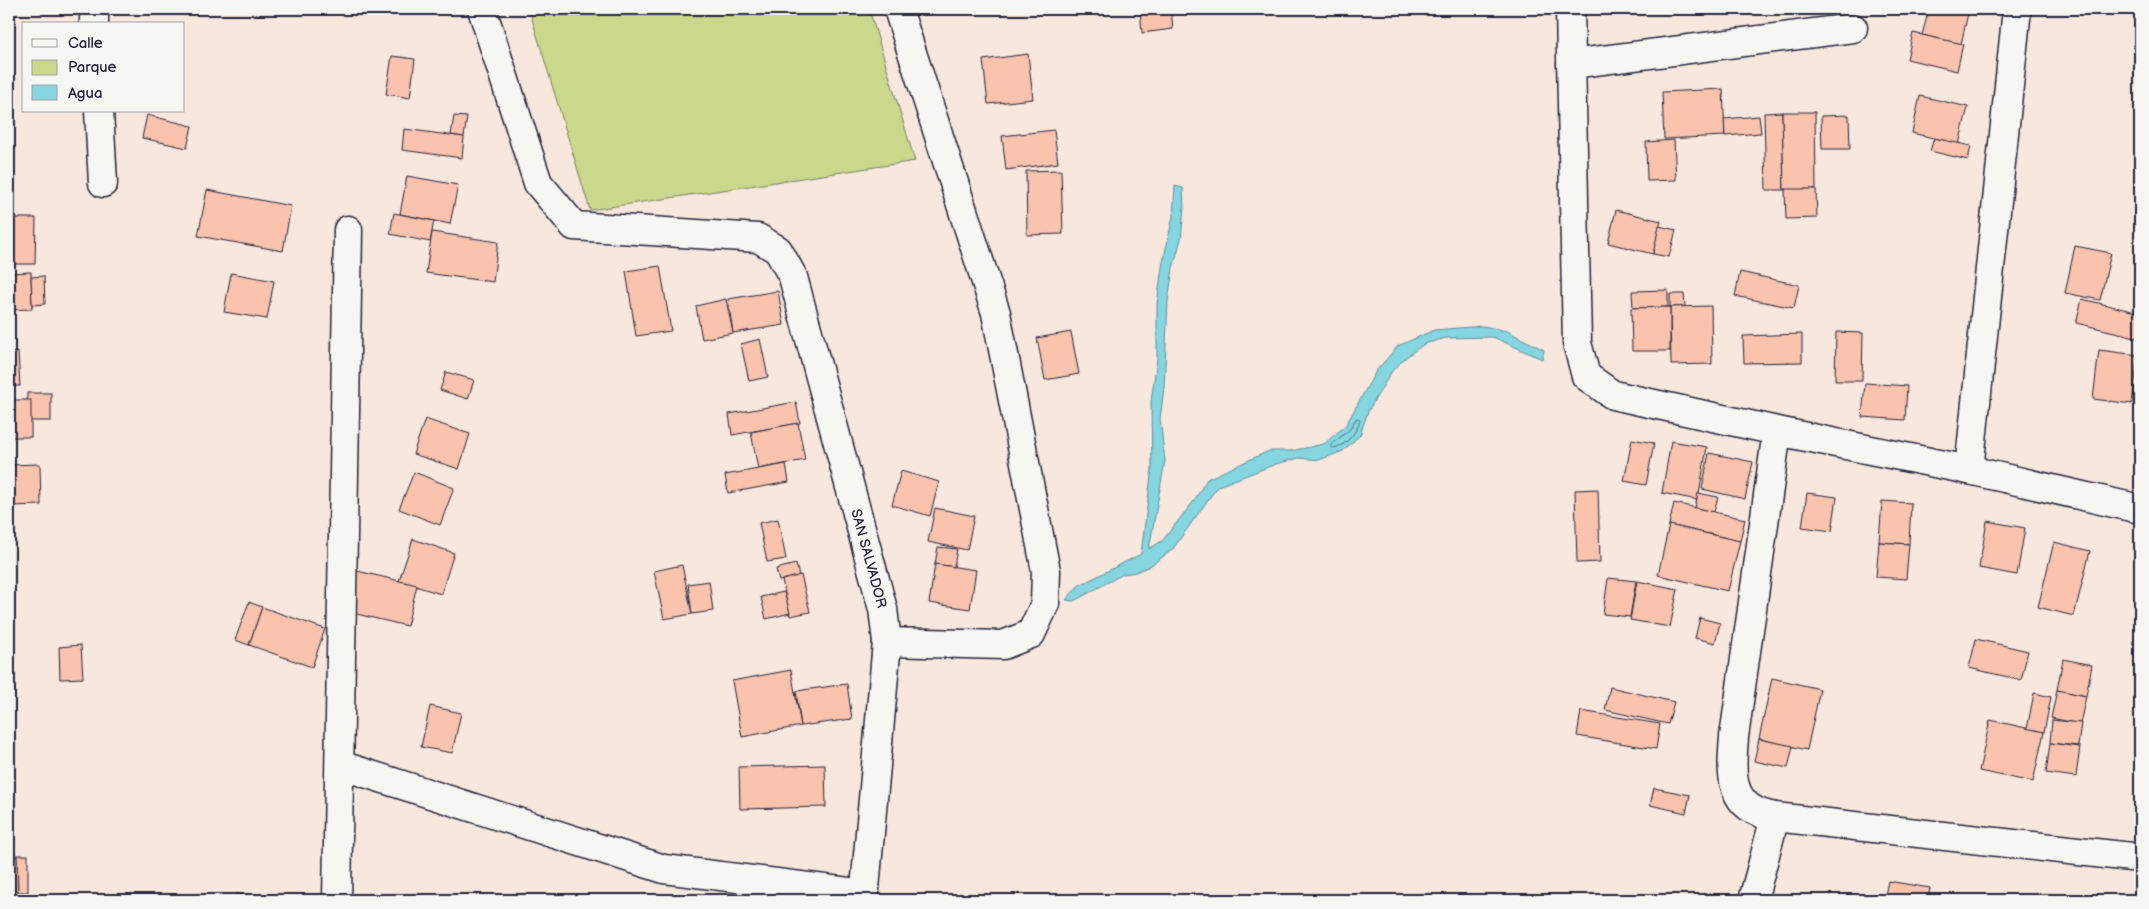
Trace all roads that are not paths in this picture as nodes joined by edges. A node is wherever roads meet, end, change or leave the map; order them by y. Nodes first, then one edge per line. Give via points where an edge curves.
1 (94, 9) edge
2 (482, 9) edge
3 (898, 9) edge
4 (1570, 9) edge
5 (2017, 9) edge
6 (94, 22) edge
7 (1853, 28) dead end
8 (1571, 64) junction
9 (99, 112) edge
10 (103, 183) dead end
11 (348, 230) dead end
12 (1777, 431) junction
13 (1969, 470) junction
14 (2140, 509) edge
15 (886, 642) junction
16 (340, 765) junction
17 (1775, 817) junction
18 (2140, 858) edge
19 (864, 897) edge
20 (337, 900) edge
21 (1753, 900) edge

1 - 6 street
2 - 15 street, SAN SALVADOR via 538,183 574,226 758,238 778,250 793,277 883,609
3 - 15 street via 996,313 1046,571 1045,604 1032,634 1003,645
4 - 8 street
5 - 13 street
7 - 8 street
8 - 12 street via 1577,343 1586,376 1613,395
9 - 10 street
11 - 16 street
12 - 13 street
12 - 17 street via 1732,770 1736,792 1746,805
13 - 14 street
15 - 19 street, SAN SALVADOR
16 - 19 street via 664,869
16 - 20 street
17 - 18 street
17 - 21 street

